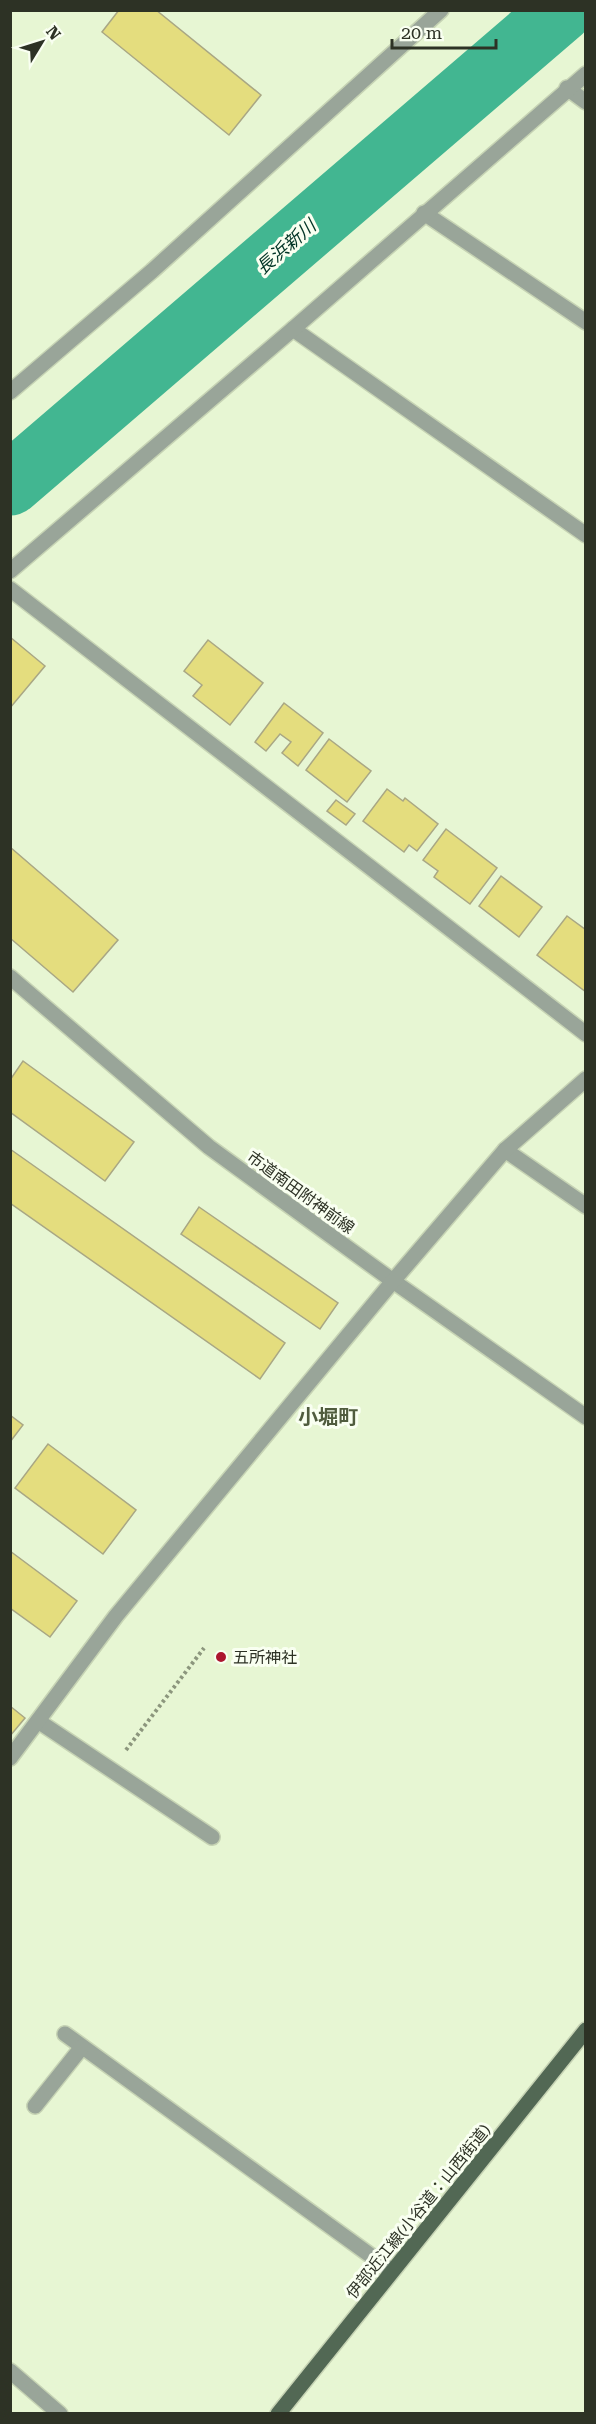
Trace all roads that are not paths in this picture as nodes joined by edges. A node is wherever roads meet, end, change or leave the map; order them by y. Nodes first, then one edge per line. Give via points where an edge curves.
1 (441, 10) edge
2 (585, 74) edge
3 (567, 88) junction
4 (585, 102) edge
5 (424, 213) junction
6 (585, 322) edge
7 (293, 329) junction
8 (10, 392) edge
9 (585, 536) edge
10 (10, 571) edge
11 (10, 589) edge
12 (10, 977) edge
13 (585, 1034) edge
14 (585, 1079) edge
15 (505, 1150) junction
16 (585, 1206) edge
17 (393, 1281) junction
18 (585, 1417) edge
19 (38, 1721) junction
20 (10, 1758) edge
21 (213, 1837) dead end
22 (585, 2030) edge
23 (65, 2034) dead end
24 (82, 2047) junction
25 (35, 2106) dead end
26 (392, 2271) junction
27 (10, 2371) edge
28 (60, 2414) edge
29 (278, 2414) edge

1 - 8 street via 152,271
2 - 3 street
3 - 4 street
3 - 5 street
5 - 6 street
5 - 7 street
7 - 9 street
7 - 10 street
11 - 13 street
12 - 17 street, 市道南田附神前線 via 208,1147
14 - 15 street
15 - 16 street
15 - 17 street
17 - 18 street, 市道南田附神前線
17 - 19 street via 116,1616
19 - 20 street
19 - 21 street
22 - 26 main road, 伊部近江線(小谷道：山西街道)
23 - 24 street
24 - 25 street
24 - 26 street
26 - 29 main road, 伊部近江線(小谷道：山西街道)
27 - 28 street

